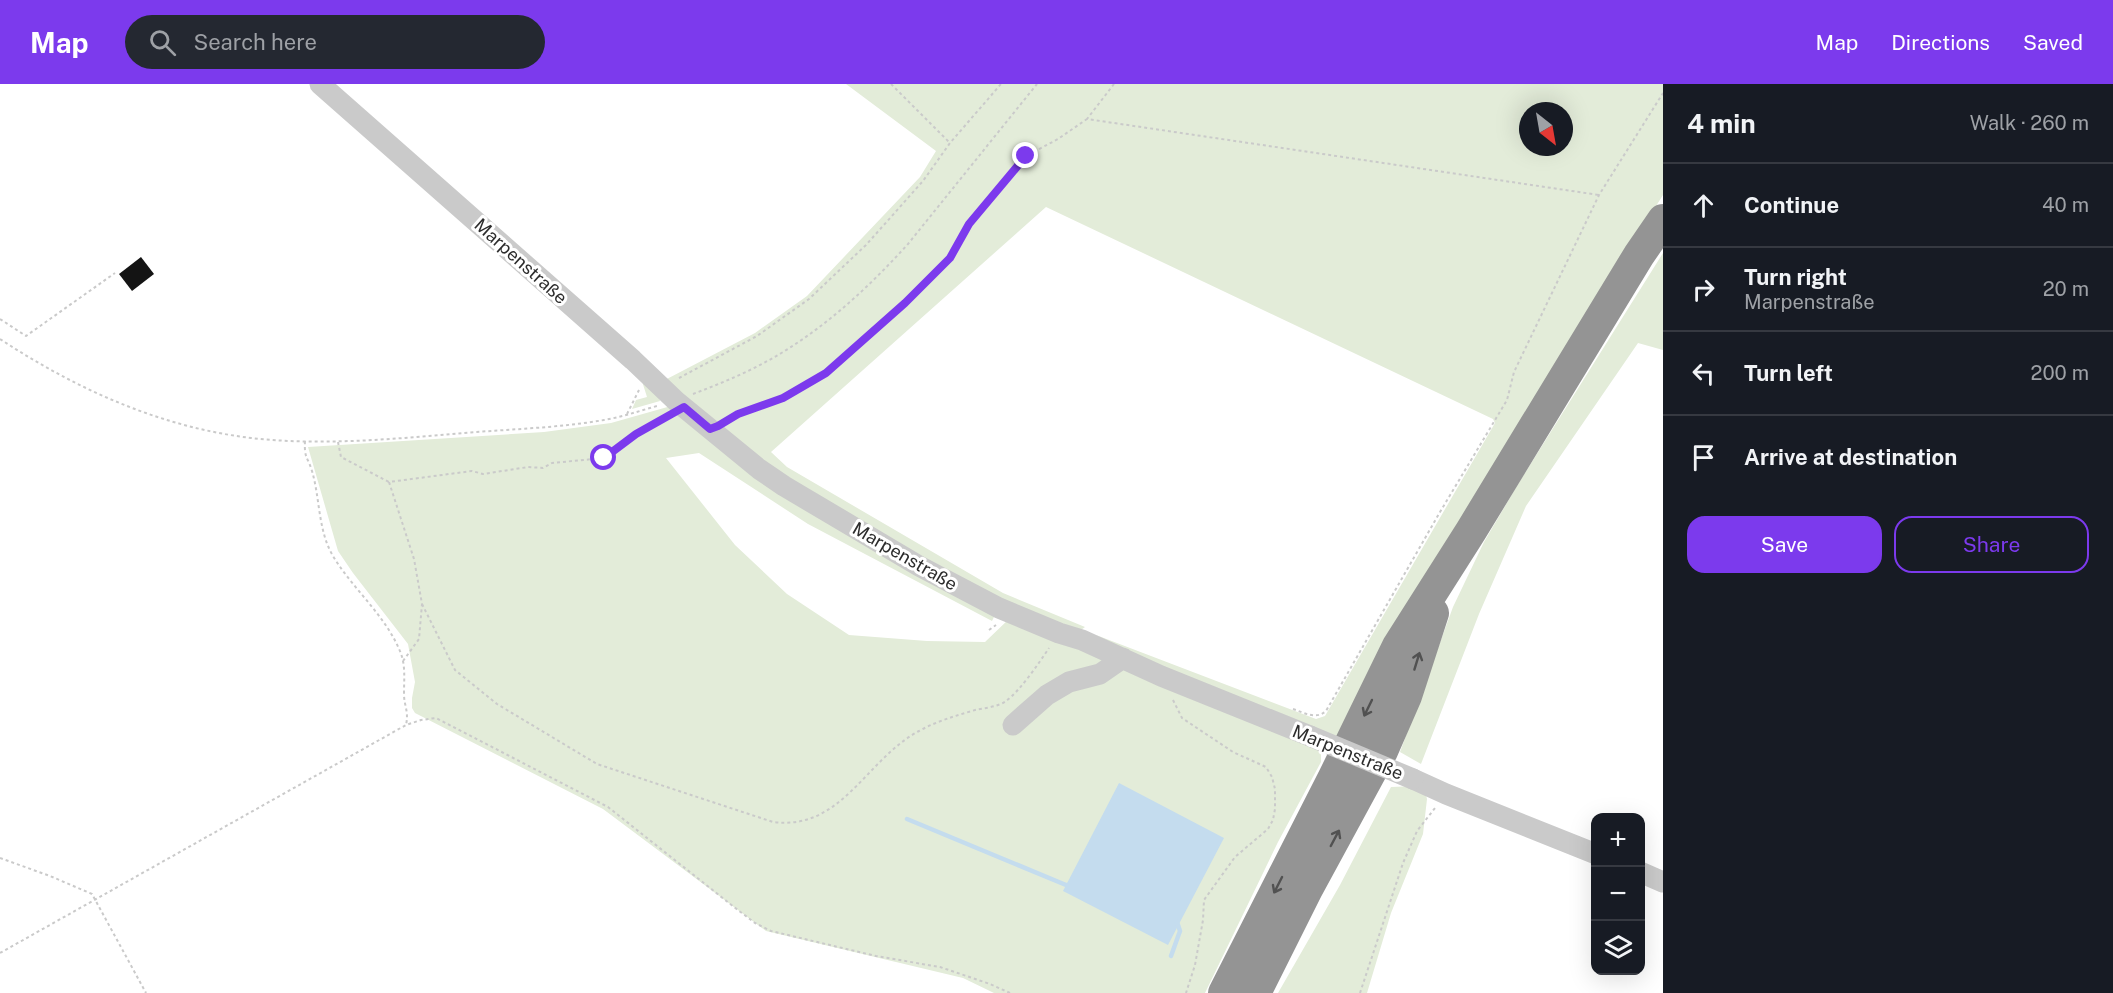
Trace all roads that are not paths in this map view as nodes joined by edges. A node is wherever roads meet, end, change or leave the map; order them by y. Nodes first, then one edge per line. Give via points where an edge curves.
1 (320, 84) edge
2 (1663, 220) edge
3 (1471, 531) junction
4 (1123, 658) junction
5 (1013, 725) dead end
6 (1591, 852) edge
7 (1645, 874) edge
8 (1663, 882) edge
9 (1224, 993) edge
10 (1255, 993) edge

1 - 4 lane, Marpenstraße via 624,352 665,395 759,469 919,566 999,608
2 - 3 highway
3 -> 9 highway via 1398,646
10 -> 3 highway via 1382,751 1406,696 1429,623
4 - 5 lane via 1100,674 1069,682 1047,695
4 - 6 lane, Marpenstraße, bridge
7 - 8 lane

